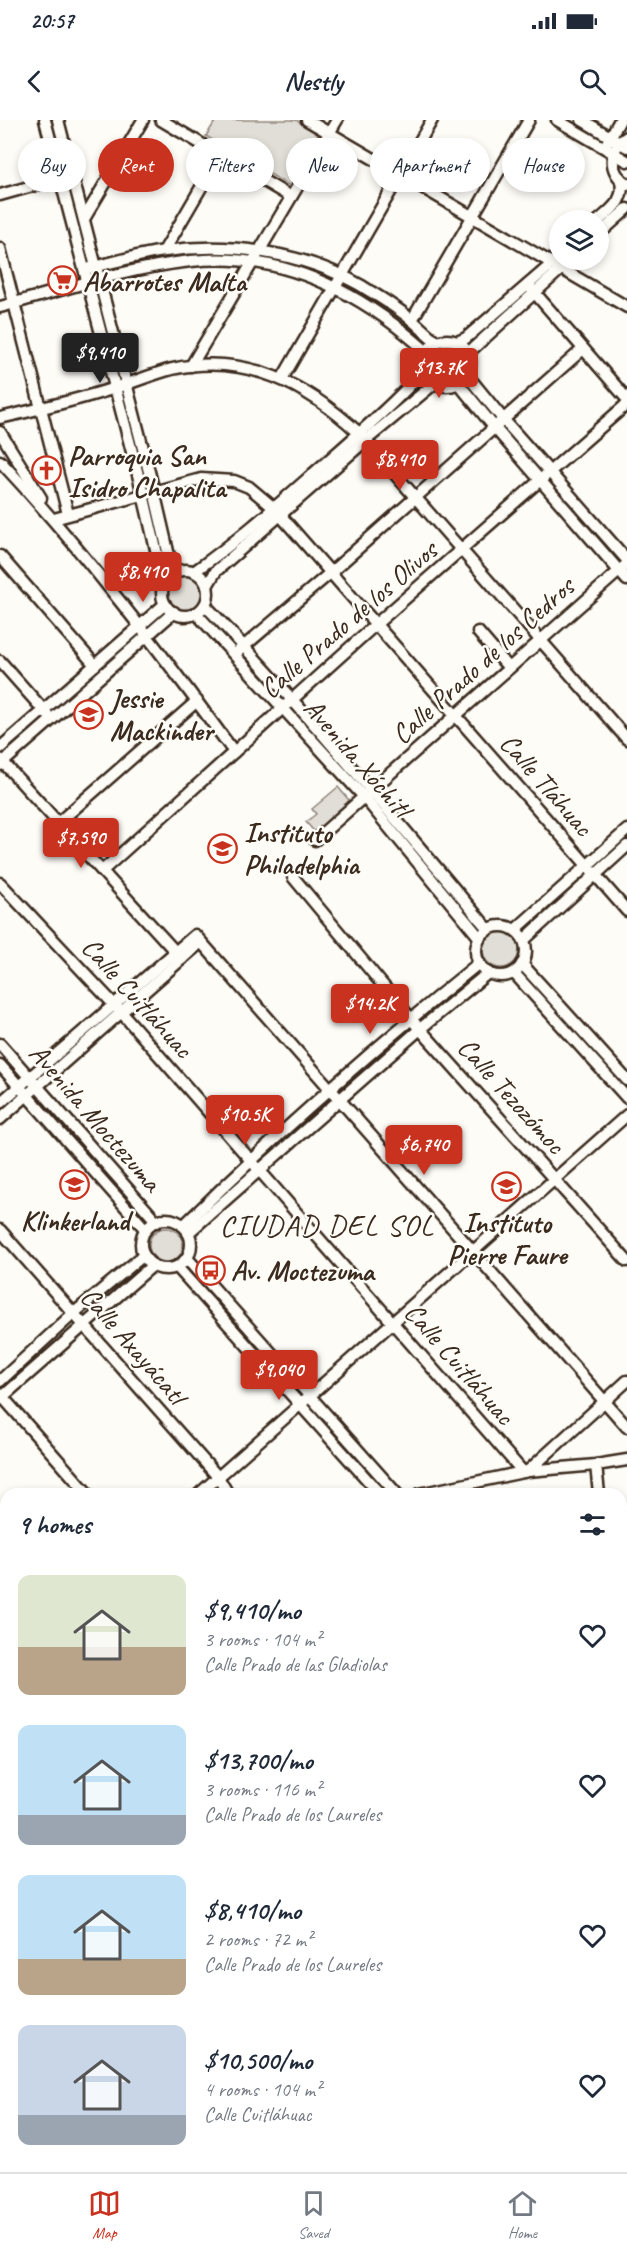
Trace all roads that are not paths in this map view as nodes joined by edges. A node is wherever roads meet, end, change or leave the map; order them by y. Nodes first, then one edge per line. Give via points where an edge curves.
1 (45, 120) edge
2 (58, 120) edge
3 (143, 120) edge
4 (161, 120) edge
5 (307, 120) edge
6 (337, 120) edge
7 (432, 120) edge
8 (529, 120) edge
9 (557, 120) edge
10 (582, 120) edge
11 (621, 120) edge
12 (329, 133) junction
13 (50, 138) edge
14 (191, 138) edge
15 (422, 138) edge
16 (621, 141) edge
17 (609, 150) junction
18 (370, 157) edge
19 (627, 160) edge
20 (623, 181) edge
21 (274, 187) edge
22 (18, 190) edge
23 (66, 192) edge
24 (198, 192) edge
25 (391, 192) edge
26 (429, 192) edge
27 (0, 195) edge
28 (291, 197) junction
29 (627, 209) edge
30 (609, 211) edge
31 (473, 218) junction
32 (84, 219) junction
33 (609, 225) edge
34 (0, 248) edge
35 (164, 251) junction
36 (259, 251) junction
37 (549, 258) edge
38 (252, 262) junction
39 (91, 268) junction
40 (551, 270) edge
41 (569, 270) edge
42 (341, 275) junction
43 (94, 282) junction
44 (334, 286) junction
45 (531, 289) junction
46 (15, 303) junction
47 (0, 307) edge
48 (627, 307) edge
49 (412, 320) junction
50 (437, 342) junction
51 (457, 342) junction
52 (583, 349) junction
53 (427, 352) junction
54 (468, 353) junction
55 (191, 366) junction
56 (425, 369) junction
57 (467, 375) junction
58 (282, 379) junction
59 (435, 383) junction
60 (458, 383) junction
61 (127, 384) junction
62 (115, 388) junction
63 (627, 399) edge
64 (627, 404) edge
65 (41, 408) junction
66 (0, 418) edge
67 (503, 419) junction
68 (494, 427) junction
69 (362, 437) junction
70 (2, 439) edge
71 (0, 461) edge
72 (550, 472) junction
73 (540, 480) junction
74 (149, 493) junction
75 (414, 497) junction
76 (277, 512) junction
77 (68, 514) junction
78 (54, 519) junction
79 (461, 552) junction
80 (0, 556) edge
81 (624, 565) edge
82 (195, 572) junction
83 (173, 573) junction
84 (329, 574) junction
85 (627, 580) edge
86 (164, 584) junction
87 (207, 586) junction
88 (165, 604) junction
89 (200, 609) junction
90 (174, 612) junction
91 (140, 625) junction
92 (375, 625) junction
93 (478, 632) dead end
94 (147, 635) junction
95 (540, 641) junction
96 (239, 650) junction
97 (0, 661) edge
98 (95, 665) junction
99 (509, 668) junction
100 (196, 701) junction
101 (287, 704) junction
102 (44, 710) junction
103 (455, 716) junction
104 (52, 720) junction
105 (627, 739) edge
106 (0, 748) edge
107 (234, 752) junction
108 (1, 762) edge
109 (368, 794) junction
110 (58, 823) junction
111 (627, 830) edge
112 (315, 840) dead end
113 (627, 846) edge
114 (586, 865) junction
115 (102, 871) junction
116 (595, 874) junction
117 (293, 877) dead end
118 (0, 883) edge
119 (627, 911) edge
120 (488, 929) junction
121 (515, 930) junction
122 (480, 937) junction
123 (524, 940) junction
124 (179, 955) junction
125 (479, 963) junction
126 (522, 964) junction
127 (488, 973) junction
128 (514, 973) junction
129 (118, 1009) junction
130 (411, 1019) junction
131 (420, 1029) junction
132 (0, 1044) edge
133 (0, 1065) edge
134 (30, 1077) junction
135 (627, 1080) edge
136 (19, 1086) junction
137 (38, 1086) junction
138 (329, 1090) junction
139 (27, 1095) junction
140 (627, 1098) edge
141 (338, 1100) junction
142 (0, 1103) edge
143 (627, 1115) edge
144 (0, 1119) edge
145 (251, 1159) junction
146 (259, 1169) junction
147 (555, 1179) junction
148 (157, 1222) junction
149 (0, 1230) edge
150 (146, 1230) junction
151 (185, 1230) junction
152 (473, 1252) junction
153 (144, 1255) junction
154 (187, 1258) junction
155 (627, 1261) edge
156 (153, 1265) junction
157 (177, 1267) junction
158 (74, 1313) junction
159 (393, 1322) junction
160 (84, 1324) junction
161 (0, 1381) edge
162 (627, 1382) edge
163 (310, 1395) junction
164 (1, 1396) edge
165 (605, 1401) junction
166 (300, 1404) junction
167 (627, 1426) edge
168 (627, 1460) edge
169 (596, 1465) junction
170 (525, 1471) junction
171 (218, 1478) junction
172 (83, 1488) edge
173 (206, 1488) edge
174 (224, 1488) edge
175 (375, 1488) edge
176 (392, 1488) edge
177 (447, 1488) edge
178 (598, 1488) edge

1 - 13 street
2 - 32 street
3 - 32 street
4 - 14 street
5 - 12 street
6 - 12 street
7 - 15 street
8 - 31 street
9 - 17 street
10 - 16 street
11 - 16 street
12 - 18 street
12 - 28 street
16 - 17 street
17 - 19 street
17 - 20 street
20 - 30 street via 619,202
21 - 28 street
22 - 27 street
23 - 39 street
24 - 35 street
25 - 42 street
26 - 31 street
28 - 36 street
29 - 33 street
31 - 37 street
31 - 49 street
32 - 39 street
34 - 46 street
35 - 36 street via 218,247
35 - 39 street
36 - 38 street
36 - 42 street via 294,258
38 - 43 street via 192,261
38 - 44 street
38 - 55 street
39 - 43 street
40 - 45 street
41 - 48 street
42 - 44 street
42 - 49 street
43 - 46 street
43 - 61 street
43 - 62 street
44 - 53 street via 380,313
44 - 58 street
45 - 51 street
45 - 52 street
45 - 54 street
46 - 47 street
46 - 65 street
49 - 50 street
50 - 51 street
50 - 53 street
51 - 54 street
52 - 63 street
52 - 67 street
53 - 56 street
54 - 57 street
55 - 58 street via 227,366
55 - 61 street
56 - 59 street
56 - 69 street
57 - 60 street
57 - 67 street
58 - 69 street via 318,399
59 - 60 street
59 - 69 street
60 - 68 street
61 - 62 street
61 - 74 street
62 - 65 street
62 - 74 street
64 - 72 street, Calle Prado de los Olivos
65 - 66 street
65 - 77 street
67 - 68 street
67 - 72 street
68 - 73 street
68 - 75 street
69 - 75 street
69 - 76 street
70 - 78 street
71 - 78 street
72 - 73 street, Calle Prado de los Olivos
72 - 81 street
73 - 79 street, Calle Prado de los Olivos
73 - 81 street
74 - 76 street, Calle Tláhuac via 218,478 249,488
74 - 77 street, Calle Tláhuac
74 - 83 street
74 - 86 street
75 - 79 street
75 - 84 street
76 - 82 street
76 - 84 street, Calle Tláhuac
76 - 87 street via 216,571
77 - 78 street, Calle Tláhuac
78 - 91 street
79 - 92 street, Calle Prado de los Olivos
79 - 95 street
80 - 98 street
81 - 85 street
81 - 95 street, Calle Prado de los Cedros
82 - 83 street
82 - 87 street
83 - 86 street
84 - 92 street, Calle Tláhuac
84 - 96 street
86 - 88 street
87 - 89 street via 208,598
88 - 90 street
88 - 91 street
89 - 90 street via 183,615
89 - 96 street, Avenida Xóchitl
90 - 94 street
91 - 94 street
91 - 98 street
92 - 101 street, Calle Prado de los Olivos
92 - 103 street, Calle Tláhuac
93 - 99 street
94 - 100 street
94 - 104 street
95 - 99 street, Calle Prado de los Cedros
95 - 105 street
96 - 101 street, Avenida Xóchitl
97 - 102 street
98 - 102 street
99 - 103 street, Calle Prado de los Cedros
100 - 107 street
100 - 110 street
101 - 107 street, Calle Prado de los Olivos
101 - 109 street, Avenida Xóchitl
102 - 104 street
102 - 106 street
103 - 109 street, Calle Prado de los Cedros
103 - 114 street, Calle Tláhuac
104 - 108 street
107 - 115 street, Calle Prado de los Olivos
108 - 110 street
109 - 112 street, Calle Prado de los Cedros
109 - 120 street, Avenida Xóchitl
109 - 122 street, Avenida Xóchitl
110 - 115 street
111 - 114 street
113 - 116 street
114 - 116 street, Calle Tláhuac
114 - 121 street
115 - 124 street
116 - 119 street, Calle Tláhuac
116 - 123 street
117 - 130 street, Calle Tezozómoc
118 - 129 street, Calle Cuitláhuac
120 - 121 street via 499,926
120 - 122 street
121 - 123 street
122 - 125 street via 476,950
123 - 126 street via 526,955
124 - 129 street
124 - 138 street via 198,939
125 - 127 street
125 - 130 street
126 - 128 street
126 - 135 street
127 - 128 street
127 - 131 street
128 - 140 street
129 - 134 street
129 - 137 street
129 - 145 street, Calle Cuitláhuac
130 - 131 street, Calle Tezozómoc
130 - 138 street
131 - 141 street
131 - 147 street, Calle Tezozómoc
132 - 134 street, Avenida Moctezuma
133 - 136 street, Avenida Moctezuma
134 - 136 street
134 - 137 street, Avenida Moctezuma
136 - 139 street, Avenida Moctezuma
136 - 142 street
137 - 139 street
137 - 148 street, Avenida Moctezuma
138 - 141 street
138 - 145 street
139 - 144 street
139 - 150 street, Avenida Moctezuma
141 - 146 street
141 - 152 street
143 - 147 street
145 - 146 street, Calle Cuitláhuac
145 - 151 street
146 - 151 street
146 - 159 street, Calle Cuitláhuac
147 - 152 street
147 - 155 street, Calle Tezozómoc
148 - 150 street
148 - 151 street via 170,1220
149 - 158 street, Calle Axayácatl
150 - 153 street via 141,1242
151 - 154 street via 191,1248
152 - 159 street
152 - 165 street
153 - 156 street
153 - 158 street
154 - 157 street
154 - 163 street
156 - 157 street
156 - 160 street
157 - 166 street
158 - 160 street, Calle Axayácatl
158 - 161 street
159 - 163 street
159 - 170 street, Calle Cuitláhuac
160 - 164 street
160 - 171 street, Calle Axayácatl
162 - 165 street
163 - 166 street
163 - 176 street
164 - 172 street
165 - 167 street
165 - 170 street
166 - 171 street
166 - 175 street
168 - 169 street
169 - 170 street
169 - 178 street
170 - 177 street
171 - 173 street
171 - 174 street, Calle Axayácatl

